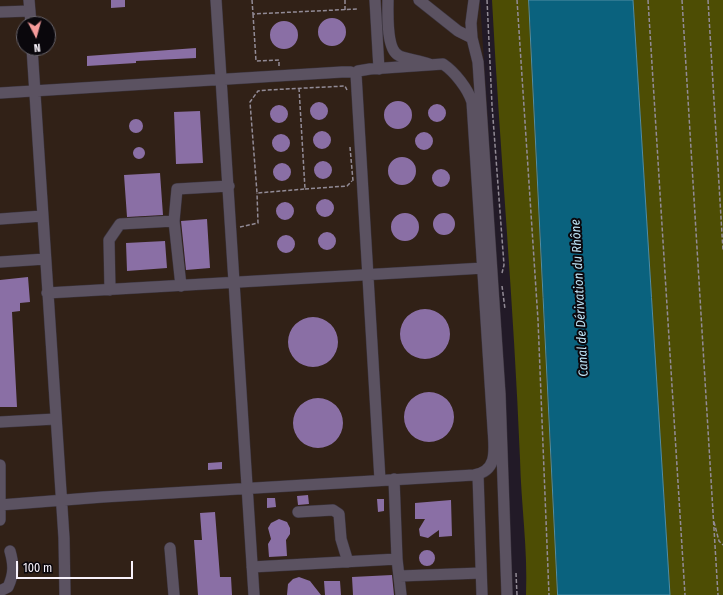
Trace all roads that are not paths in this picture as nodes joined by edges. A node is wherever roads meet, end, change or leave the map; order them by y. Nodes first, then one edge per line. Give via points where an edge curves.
1 (216, 0) edge
2 (375, 0) edge
3 (419, 0) edge
4 (474, 0) edge
5 (387, 3) edge
6 (29, 6) edge
7 (0, 12) edge
8 (30, 16) edge
9 (472, 38) junction
10 (33, 56) edge
11 (429, 64) junction
12 (379, 69) junction
13 (356, 74) junction
14 (221, 80) junction
15 (35, 91) junction
16 (0, 93) edge
17 (229, 186) junction
18 (42, 216) junction
19 (0, 219) edge
20 (174, 221) junction
21 (45, 259) junction
22 (0, 262) edge
23 (484, 268) junction
24 (368, 276) junction
25 (234, 284) junction
26 (181, 286) junction
27 (110, 290) junction
28 (47, 294) junction
29 (55, 419) junction
30 (0, 422) edge
31 (0, 464) edge
32 (478, 475) junction
33 (394, 479) junction
34 (380, 480) junction
35 (247, 488) junction
36 (61, 500) junction
37 (0, 505) edge
38 (298, 512) dead end
39 (0, 520) edge
40 (170, 548) dead end
41 (10, 551) dead end
42 (397, 559) junction
43 (348, 562) junction
44 (252, 567) junction
45 (481, 573) junction
46 (400, 576) junction
47 (0, 590) edge
48 (65, 595) edge
49 (174, 595) edge
50 (254, 595) edge
51 (400, 595) edge
52 (482, 595) edge
53 (508, 595) edge

1 - 14 street
2 - 12 street
3 - 9 street via 458,31
4 - 9 street
5 - 11 street via 390,40 394,51 398,56 418,59
6 - 7 street
6 - 8 street
9 - 53 street via 478,62 500,394
10 - 15 street
11 - 12 street
11 - 23 street via 443,64 470,94
12 - 13 street via 358,71
13 - 14 street via 351,72
13 - 24 street via 357,180
14 - 15 street
14 - 17 street
15 - 16 street
15 - 18 street
17 - 20 street via 177,189
17 - 25 street
18 - 19 street
18 - 21 street
20 - 26 street
20 - 27 street via 120,224 109,240
21 - 22 street
21 - 28 street
23 - 24 street
23 - 32 street via 494,457 489,467
24 - 25 street
24 - 34 street
25 - 26 street
25 - 35 street
26 - 27 street
27 - 28 street
28 - 29 street
29 - 30 street
29 - 36 street
31 - 37 street
32 - 33 street
32 - 45 street
33 - 34 street
33 - 42 street
34 - 35 street
35 - 36 street
35 - 44 street
36 - 37 street
36 - 48 street
37 - 39 street
38 - 43 street via 333,510 339,514 341,539
40 - 49 street
41 - 47 street via 14,563 13,576 8,587
42 - 43 street
42 - 46 street
43 - 44 street
44 - 50 street
45 - 46 street
45 - 52 street
46 - 51 street

